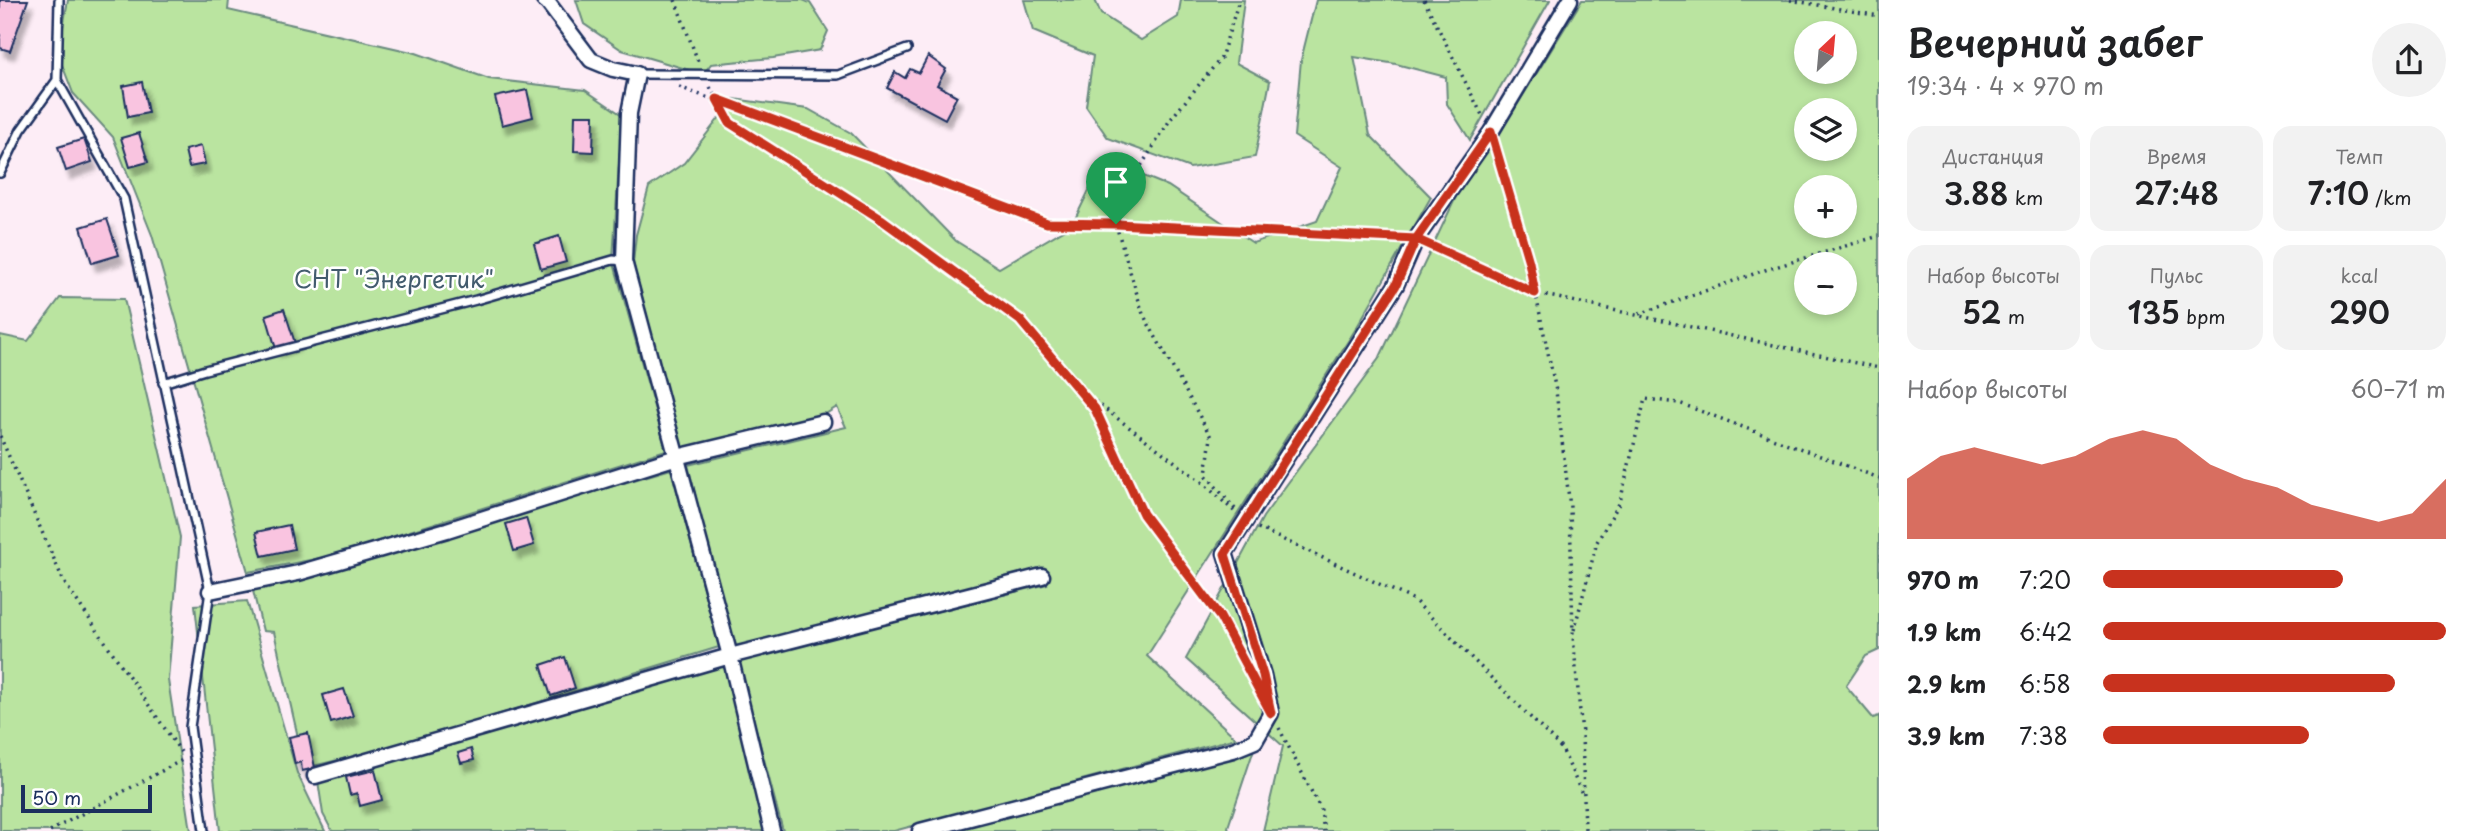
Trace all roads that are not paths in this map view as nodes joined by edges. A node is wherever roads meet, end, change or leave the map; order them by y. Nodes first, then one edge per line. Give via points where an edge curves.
1 (60, 0) edge
2 (544, 0) edge
3 (1570, 0) edge
4 (907, 49) dead end
5 (637, 74) junction
6 (57, 80) junction
7 (0, 173) edge
8 (624, 261) junction
9 (163, 383) junction
10 (822, 422) dead end
11 (677, 457) junction
12 (1042, 576) dead end
13 (210, 591) junction
14 (730, 656) junction
15 (315, 776) dead end
16 (204, 831) edge
17 (772, 831) edge
18 (920, 831) edge

1 - 6 lane
2 - 5 street via 591,60
3 - 18 street via 1491,132 1416,239 1396,285 1225,554 1271,713 1255,741
4 - 5 lane via 838,75
5 - 8 street via 629,113
6 - 7 lane via 21,130
6 - 9 lane via 124,199
8 - 9 lane via 613,260
8 - 11 street
9 - 13 lane
10 - 11 street
11 - 13 street via 422,538 298,573
11 - 14 street
12 - 14 street
13 - 16 lane via 190,727
14 - 15 street
14 - 17 street

